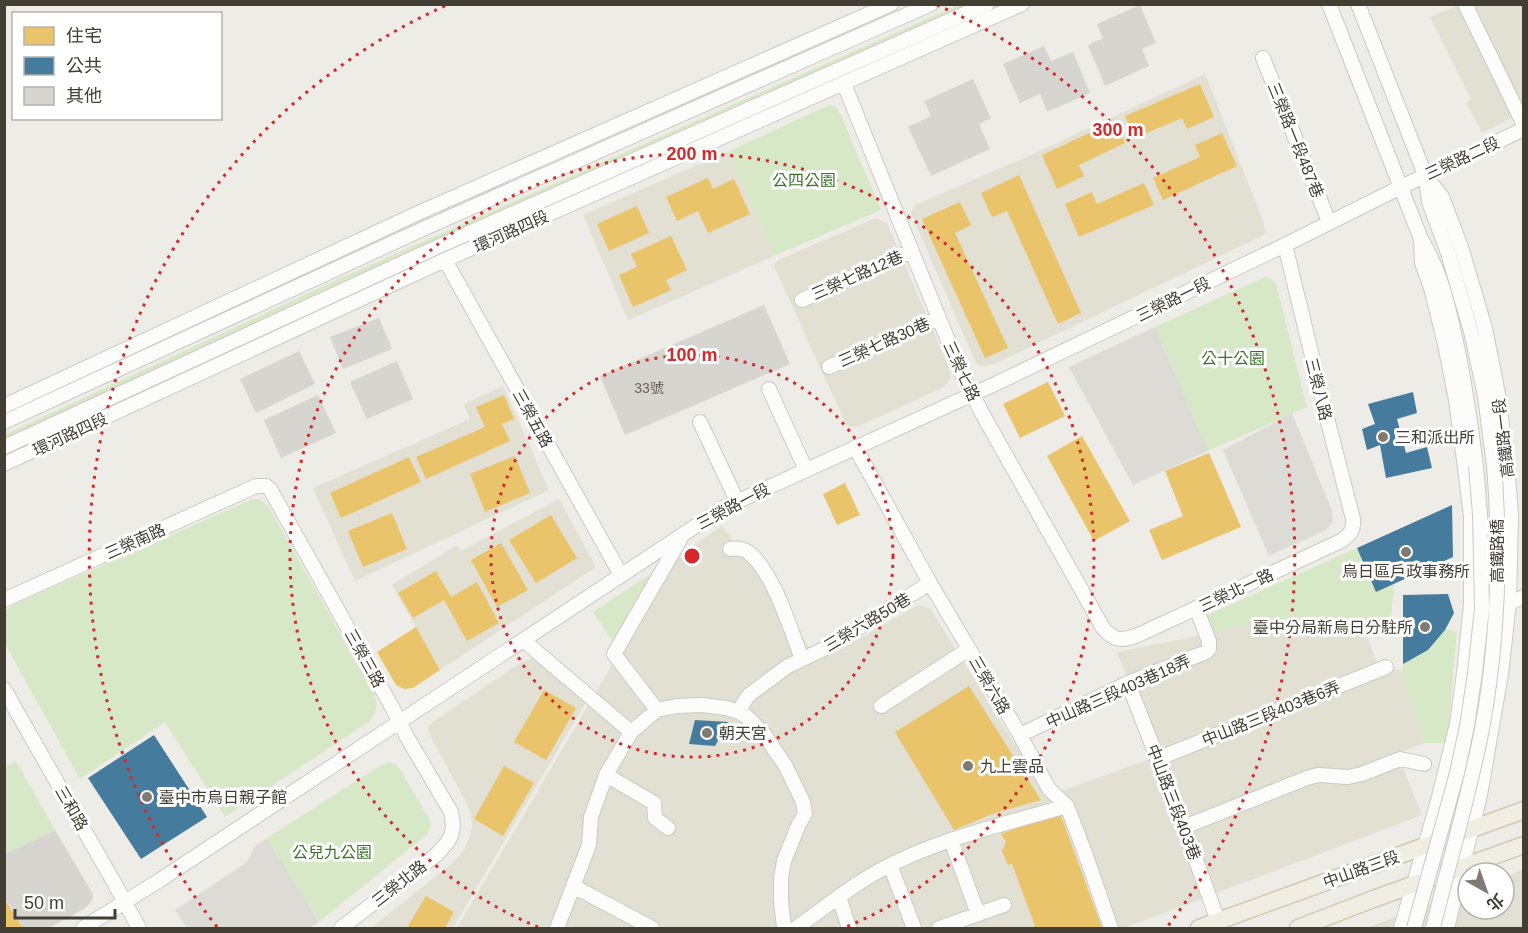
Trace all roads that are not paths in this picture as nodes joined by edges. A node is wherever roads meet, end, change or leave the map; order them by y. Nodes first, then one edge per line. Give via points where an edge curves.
1 (891, 4) edge
2 (931, 4) edge
3 (987, 4) edge
4 (1022, 4) edge
5 (1329, 4) edge
6 (1358, 4) edge
7 (1465, 4) edge
8 (1263, 58) dead end
9 (843, 84) junction
10 (1524, 124) edge
11 (1524, 129) edge
12 (1425, 175) junction
13 (1401, 187) junction
14 (1329, 222) junction
15 (1421, 239) junction
16 (1284, 245) junction
17 (911, 251) junction
18 (445, 260) junction
19 (802, 300) dead end
20 (939, 318) junction
21 (829, 367) dead end
22 (769, 389) dead end
23 (972, 394) junction
24 (4, 406) edge
25 (4, 422) edge
26 (700, 422) dead end
27 (4, 447) edge
28 (855, 447) junction
29 (4, 464) edge
30 (806, 470) junction
31 (266, 486) joint
32 (736, 501) junction
33 (1352, 532) joint
34 (683, 534) junction
35 (730, 549) dead end
36 (621, 575) junction
37 (930, 583) junction
38 (1524, 584) edge
39 (1510, 596) junction
40 (1524, 597) edge
41 (4, 600) edge
42 (1471, 604) junction
43 (1196, 608) junction
44 (1470, 619) junction
45 (1116, 639) joint
46 (523, 640) junction
47 (969, 649) junction
48 (802, 659) junction
49 (1386, 667) dead end
50 (1128, 683) junction
51 (4, 689) edge
52 (881, 706) dead end
53 (657, 710) junction
54 (739, 712) junction
55 (399, 722) junction
56 (631, 732) junction
57 (1020, 735) junction
58 (1157, 759) junction
59 (1424, 764) dead end
60 (606, 775) junction
61 (1067, 806) junction
62 (1524, 810) edge
63 (1184, 827) junction
64 (668, 828) dead end
65 (1472, 829) junction
66 (453, 834) joint
67 (951, 840) junction
68 (1425, 845) junction
69 (1524, 845) edge
70 (1464, 861) edge
71 (1480, 861) edge
72 (890, 865) junction
73 (1456, 869) edge
74 (1414, 884) junction
75 (573, 886) junction
76 (1456, 894) edge
77 (839, 897) junction
78 (125, 903) junction
79 (1004, 905) dead end
80 (978, 914) junction
81 (1218, 921) junction
82 (83, 928) edge
83 (139, 928) edge
84 (341, 928) edge
85 (557, 928) edge
86 (652, 928) edge
87 (784, 928) edge
88 (796, 928) edge
89 (849, 928) edge
90 (914, 928) edge
91 (939, 928) edge
92 (1111, 928) edge
93 (1198, 928) edge
94 (1298, 928) edge
95 (1401, 928) edge
96 (1414, 928) edge
97 (1433, 928) edge
98 (1447, 928) edge

1 - 24 street via 416,214
2 - 25 street via 425,228
3 - 27 street, 環河路四段 via 437,247
4 - 9 street, 環河路四段
5 - 13 street
6 - 12 street, 高鐵路一段
7 - 10 street
8 - 14 street, 三榮路一段487巷
9 - 17 street, 三榮七路
9 - 18 street, 環河路四段
11 - 12 street, 三榮路二段
12 - 13 street, 三榮路二段
12 - 39 street, 高鐵路一段 via 1442,197 1485,328 1507,464
12 - 97 street, 高鐵路橋, bridge via 1429,202 1472,335 1485,396 1497,514 1497,602 1482,729
13 - 14 street, 三榮路一段
13 - 15 street
14 - 16 street, 三榮路一段
15 - 42 street via 1422,263 1456,400 1471,516
15 - 96 street, 高鐵路橋, bridge via 1442,284 1468,399 1480,514 1482,608 1467,726
16 - 23 street, 三榮路一段
16 - 33 street, 三榮八路 via 1353,519
17 - 19 street, 三榮七路12巷
17 - 20 street, 三榮七路
18 - 29 street, 環河路四段
18 - 36 street, 三榮五路
20 - 21 street, 三榮七路30巷
20 - 23 street, 三榮七路
22 - 30 street
23 - 28 street, 三榮路一段
23 - 45 street, 三榮七路 via 1103,628
26 - 32 street
28 - 30 street, 三榮路一段
28 - 37 street, 三榮六路
30 - 32 street, 三榮路一段
31 - 41 street, 三榮南路 via 256,486
31 - 55 street, 三榮三路
32 - 34 street, 三榮路一段
33 - 43 street, 三榮北一路 via 1341,541
34 - 36 street, 三榮路一段
34 - 53 street via 614,654
35 - 48 street via 747,551 766,573
36 - 46 street, 三榮路一段
37 - 47 street, 三榮六路
37 - 48 street, 三榮六路50巷
38 - 39 street
39 - 40 street
39 - 42 street
39 - 44 street
39 - 65 street, 高鐵路一段 via 1501,674
42 - 44 street
43 - 45 street, 三榮北一路 via 1136,636
43 - 50 street, 中山路三段403巷18弄 via 1209,649
44 - 68 street via 1457,724
46 - 55 street, 三榮路一段
46 - 56 street
47 - 52 street
47 - 57 street, 三榮六路
48 - 54 street, 三榮六路50巷 via 749,695
49 - 58 street, 中山路三段403巷6弄
50 - 57 street, 中山路三段403巷18弄
50 - 58 street, 中山路三段403巷
51 - 78 street, 三和路
53 - 54 street via 702,705
53 - 56 street
54 - 87 street via 764,734 785,765 805,808 781,878
55 - 66 street, 三榮三路 via 451,812
55 - 78 street, 三榮路一段
56 - 60 street
57 - 61 street, 三榮六路 via 1049,789
58 - 63 street, 中山路三段403巷
59 - 63 street via 1400,759 1348,777 1318,775
60 - 64 street via 654,803 655,818
60 - 75 street via 591,817 589,845
61 - 67 street
61 - 92 street, 三榮六路
62 - 65 main road, 中山路三段
63 - 81 street, 中山路三段403巷
65 - 68 main road, 中山路三段
65 - 70 street, 高鐵路一段
66 - 84 street, 三榮北路 via 436,855
67 - 72 street
67 - 80 street
68 - 74 street
68 - 81 main road, 中山路三段
69 - 71 main road, 中山路三段
72 - 77 street
72 - 90 street
73 - 74 main road, 中山路三段
74 - 94 main road, 中山路三段
74 - 95 street
75 - 85 street
75 - 86 street
76 - 98 street, 高鐵路一段
77 - 88 street
77 - 89 street
78 - 82 street, 三榮路一段
78 - 83 street, 三和路
79 - 80 street
80 - 91 street
81 - 93 main road, 中山路三段

